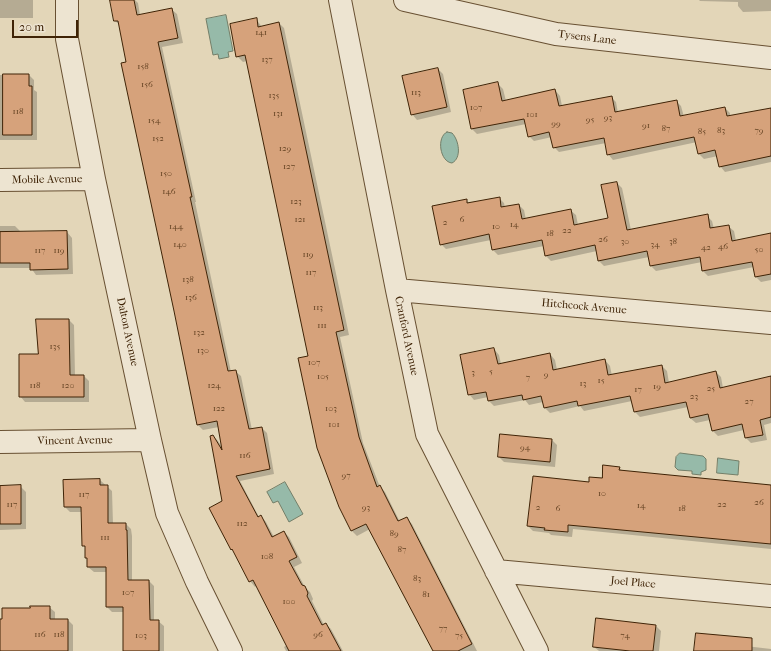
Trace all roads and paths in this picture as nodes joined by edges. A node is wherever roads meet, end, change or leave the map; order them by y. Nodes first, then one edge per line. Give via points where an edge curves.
1 (67, 0) edge
2 (340, 0) edge
3 (405, 0) edge
4 (771, 58) edge
5 (94, 179) junction
6 (0, 180) edge
7 (397, 290) junction
8 (771, 323) edge
9 (150, 440) junction
10 (0, 442) edge
11 (496, 571) junction
12 (771, 596) edge
13 (231, 651) edge
14 (537, 651) edge

1 - 5 street, Dalton Avenue via 67,39
2 - 7 street, Cranford Avenue
3 - 4 street, Tysens Lane via 556,34
5 - 6 street, Mobile Avenue
5 - 9 street, Dalton Avenue
7 - 8 street, Hitchcock Avenue
7 - 11 street, Cranford Avenue via 427,434
9 - 10 street, Vincent Avenue
9 - 13 street, Dalton Avenue via 167,513
11 - 12 street, Joel Place
11 - 14 street, Cranford Avenue

